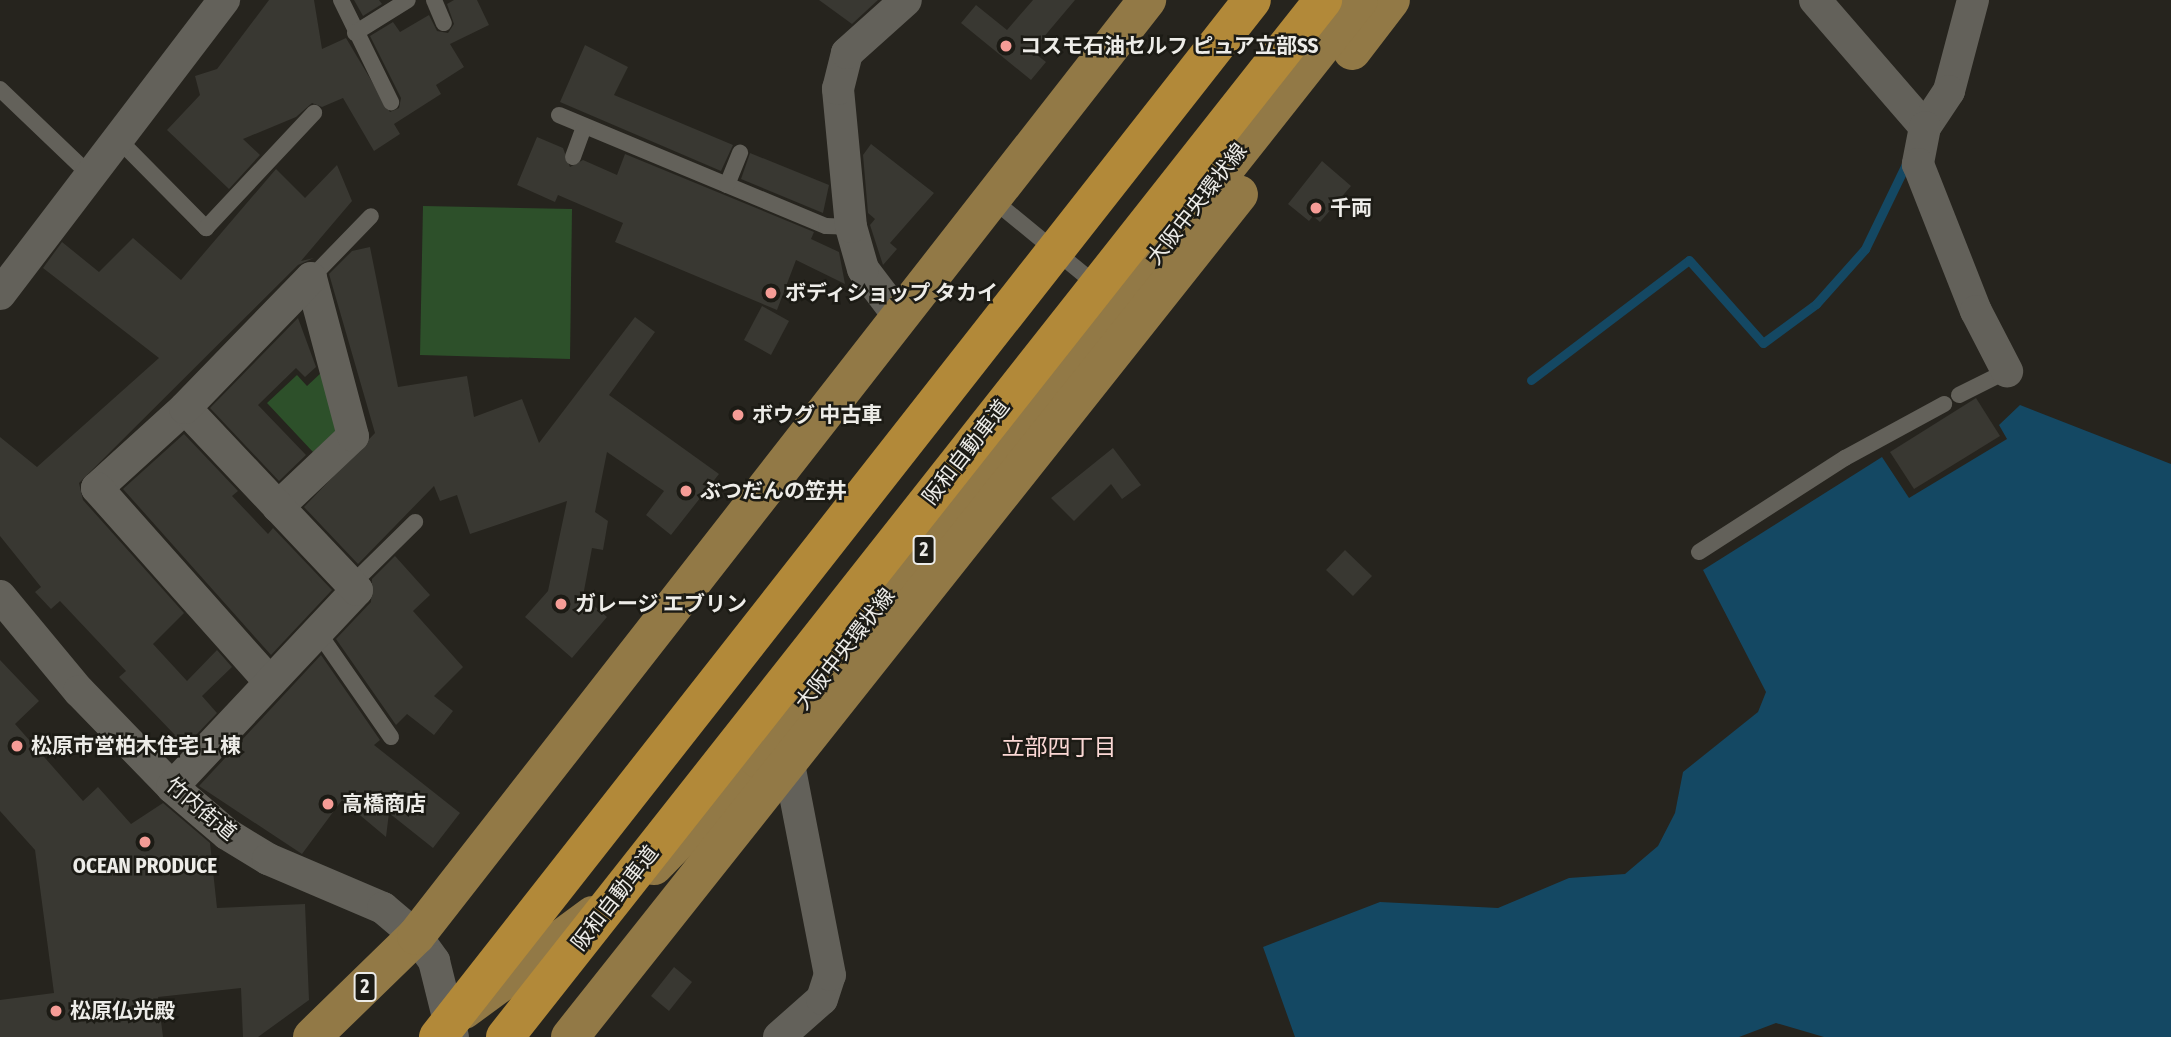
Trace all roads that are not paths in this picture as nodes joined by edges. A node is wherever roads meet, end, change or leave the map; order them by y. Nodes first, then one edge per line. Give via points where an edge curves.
1 (223, 0) edge
2 (341, 0) edge
3 (408, 0) edge
4 (434, 0) edge
5 (1147, 0) edge
6 (1252, 0) edge
7 (1323, 0) edge
8 (1359, 0) edge
9 (1391, 0) edge
10 (1815, 0) edge
11 (1973, 0) edge
12 (898, 2) edge
13 (444, 23) dead end
14 (355, 33) junction
15 (0, 89) edge
16 (391, 102) dead end
17 (314, 113) dead end
18 (559, 115) dead end
19 (584, 126) junction
20 (1925, 128) junction
21 (117, 138) junction
22 (740, 153) dead end
23 (573, 157) dead end
24 (89, 174) junction
25 (727, 185) junction
26 (990, 198) junction
27 (371, 216) dead end
28 (851, 227) junction
29 (311, 278) junction
30 (0, 293) edge
31 (897, 314) junction
32 (1140, 320) junction
33 (2007, 372) joint
34 (1959, 395) dead end
35 (1944, 404) dead end
36 (185, 408) junction
37 (278, 507) junction
38 (415, 522) dead end
39 (1699, 552) dead end
40 (351, 584) junction
41 (1, 602) edge
42 (317, 632) junction
43 (270, 682) junction
44 (391, 737) dead end
45 (789, 764) junction
46 (172, 787) junction
47 (416, 936) junction
48 (312, 1037) edge
49 (345, 1037) edge
50 (426, 1037) edge
51 (438, 1037) edge
52 (453, 1037) edge
53 (505, 1037) edge
54 (570, 1037) edge
55 (779, 1037) edge

1 - 21 street
2 - 14 lane
3 - 14 lane
4 - 13 lane
5 - 26 main road, 2
6 - 51 highway
7 - 53 highway, 阪和自動車道
8 - 50 main road, 大阪中央環状線 / 2 via 717,806 577,928
9 - 32 main road, 大阪中央環状線 / 2
10 - 20 street
11 - 20 street via 1949,91
12 - 28 street via 847,53 838,89
14 - 16 lane
15 - 24 lane
17 - 21 lane via 206,228
18 - 19 lane
19 - 23 lane
19 - 25 lane
20 - 33 street via 1918,164
21 - 24 street
22 - 25 lane
24 - 30 street
25 - 28 lane via 826,226
26 - 31 main road, 2
26 - 32 lane
27 - 29 lane
28 - 31 street via 863,269
29 - 36 street
29 - 37 street via 353,436
31 - 47 main road, 2
32 - 45 main road, 大阪中央環状線 / 2
33 - 34 lane
35 - 39 lane via 1845,458
36 - 37 street
36 - 43 street via 97,488
37 - 40 street
38 - 40 lane
40 - 42 street via 357,590
41 - 46 street, 竹内街道
42 - 43 street
42 - 44 lane
43 - 46 street
45 - 54 main road, 大阪中央環状線 / 2
45 - 55 street via 830,975 822,999
46 - 47 street, 竹内街道 via 268,859 383,908
47 - 48 main road, 2
47 - 49 main road
47 - 52 street, 竹内街道 via 434,961

